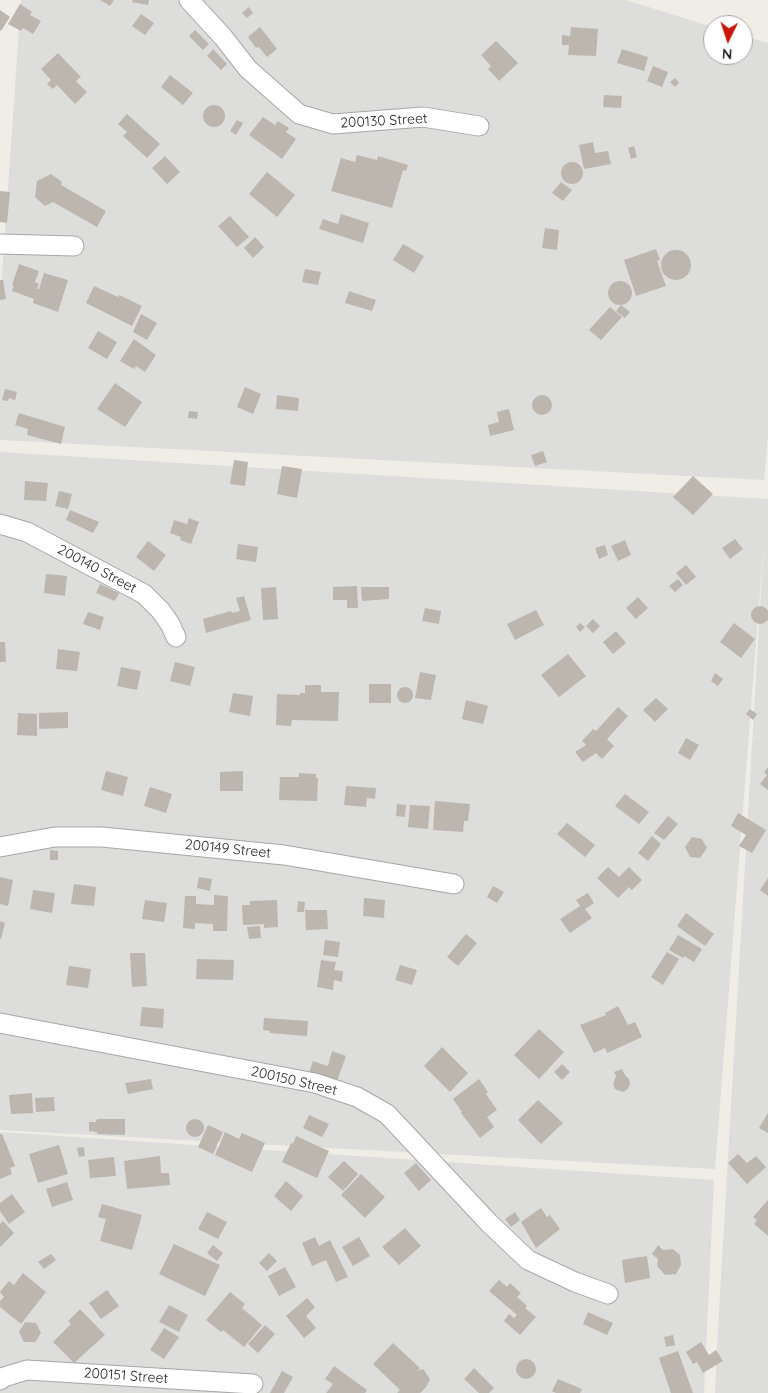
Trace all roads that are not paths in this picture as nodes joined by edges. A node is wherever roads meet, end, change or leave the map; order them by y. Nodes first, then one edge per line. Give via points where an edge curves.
1 (189, 0) edge
2 (479, 126) dead end
3 (0, 244) edge
4 (74, 246) dead end
5 (0, 524) edge
6 (176, 637) dead end
7 (0, 847) edge
8 (454, 884) dead end
9 (0, 1023) edge
10 (608, 1294) dead end
11 (0, 1380) edge
12 (253, 1384) dead end

1 - 2 street, 200130 Street via 248,69 299,114 333,124 432,117
3 - 4 street
5 - 6 street, 200140 Street via 28,532 144,594 161,611
7 - 8 street, 200149 Street via 55,838 102,837 284,855
9 - 10 street, 200150 Street via 315,1083 357,1097 387,1114 528,1260
11 - 12 street, 200151 Street via 27,1370

